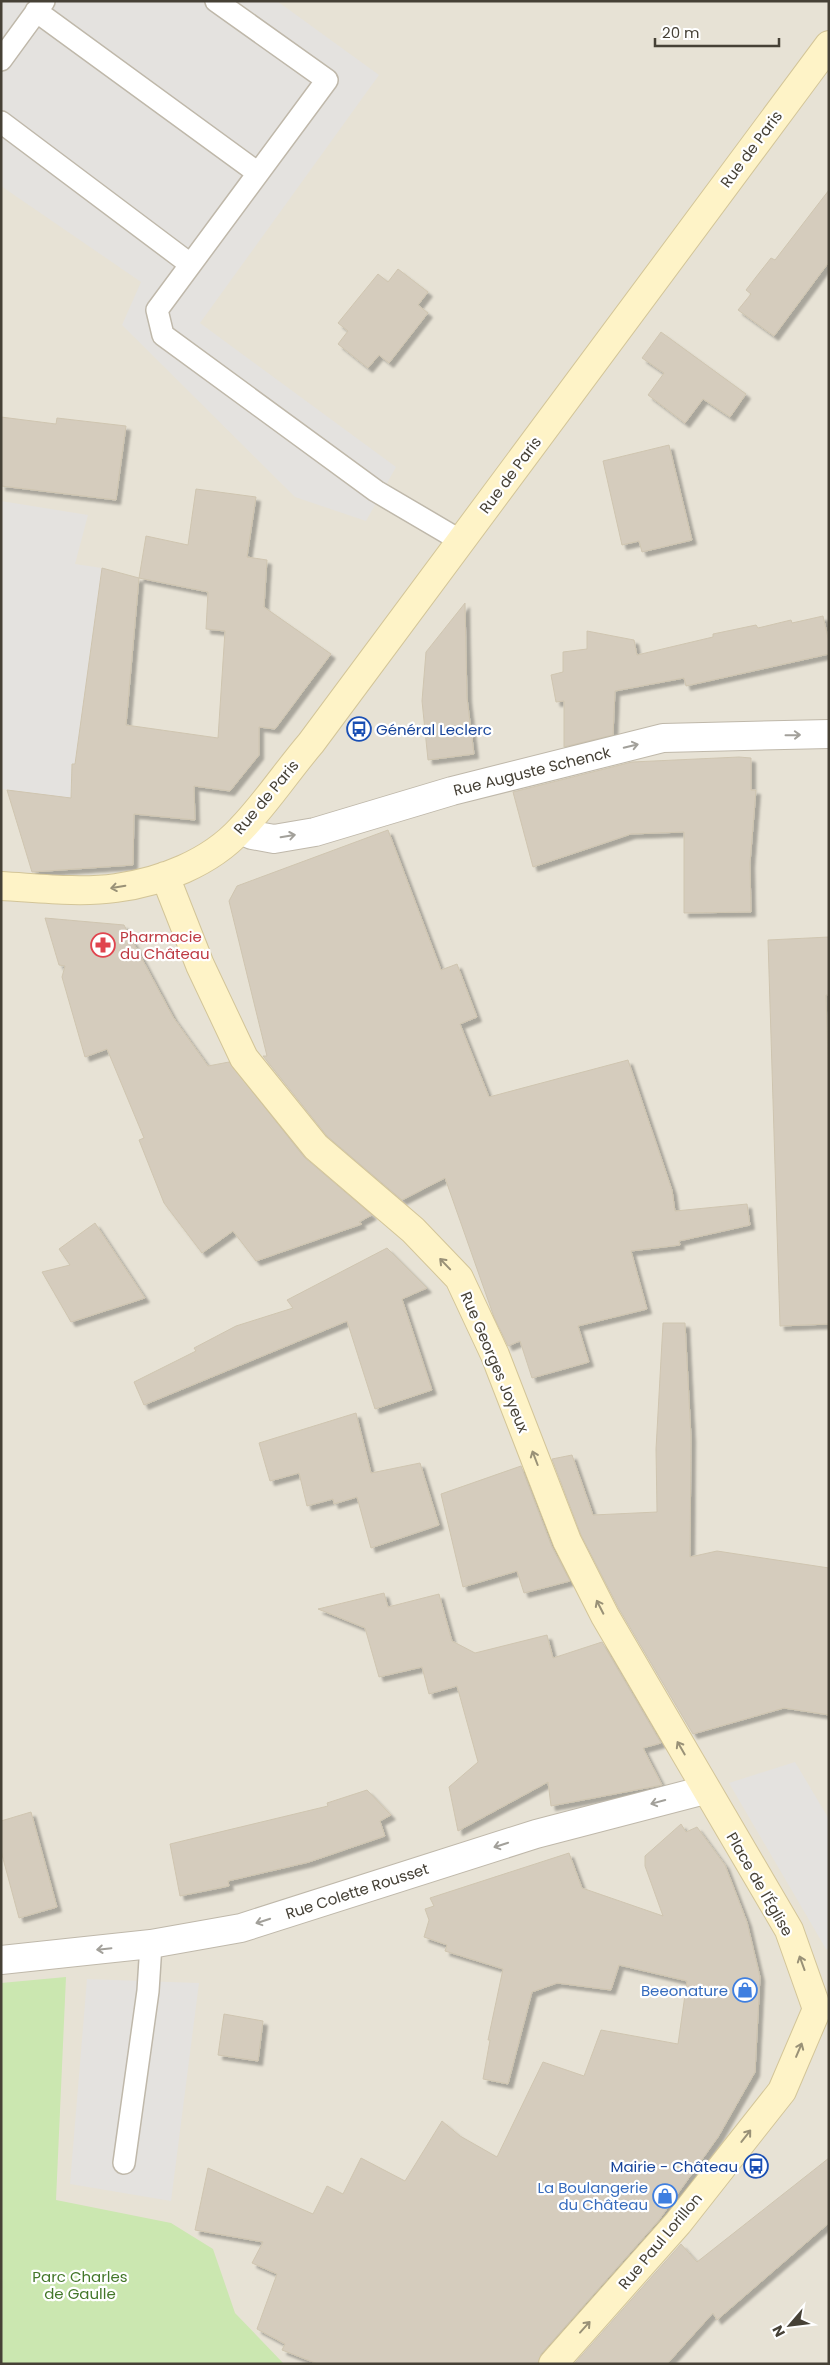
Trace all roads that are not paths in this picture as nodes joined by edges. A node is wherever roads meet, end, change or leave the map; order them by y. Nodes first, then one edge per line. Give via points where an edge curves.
1 (216, 1) edge
2 (40, 6) edge
3 (829, 45) edge
4 (1, 60) edge
5 (1, 122) edge
6 (258, 173) junction
7 (190, 264) junction
8 (461, 542) junction
9 (829, 734) edge
10 (241, 830) junction
11 (165, 876) junction
12 (1, 886) edge
13 (705, 1790) junction
14 (150, 1944) junction
15 (1, 1960) edge
16 (823, 2005) edge
17 (782, 2091) joint
18 (124, 2163) dead end
19 (553, 2364) edge

1 - 6 lane via 326,80
2 - 4 lane
2 - 6 lane
3 - 8 main road, Rue de Paris
5 - 7 lane
6 - 7 lane
7 - 8 lane via 157,310 163,335 376,491
8 - 10 main road, Rue de Paris via 311,743
10 -> 9 street, Rue Auguste Schenck via 274,838 315,832 452,791 663,738
10 - 11 main road, Rue de Paris via 207,858
11 -> 12 main road, Rue de Paris via 115,888
13 -> 11 main road, Rue Georges Joyeux via 605,1616 567,1541 495,1355 459,1278 413,1230 316,1147 244,1058 200,966
13 -> 14 street, Rue Colette Rousset via 536,1834 241,1928
16 -> 13 main road, Place de l'Église via 789,1930
14 -> 15 street, Rue Colette Rousset
14 - 18 lane via 148,1991
17 -> 16 main road, Place de l'Église
19 -> 17 main road, Rue Paul Lorillon via 678,2223

